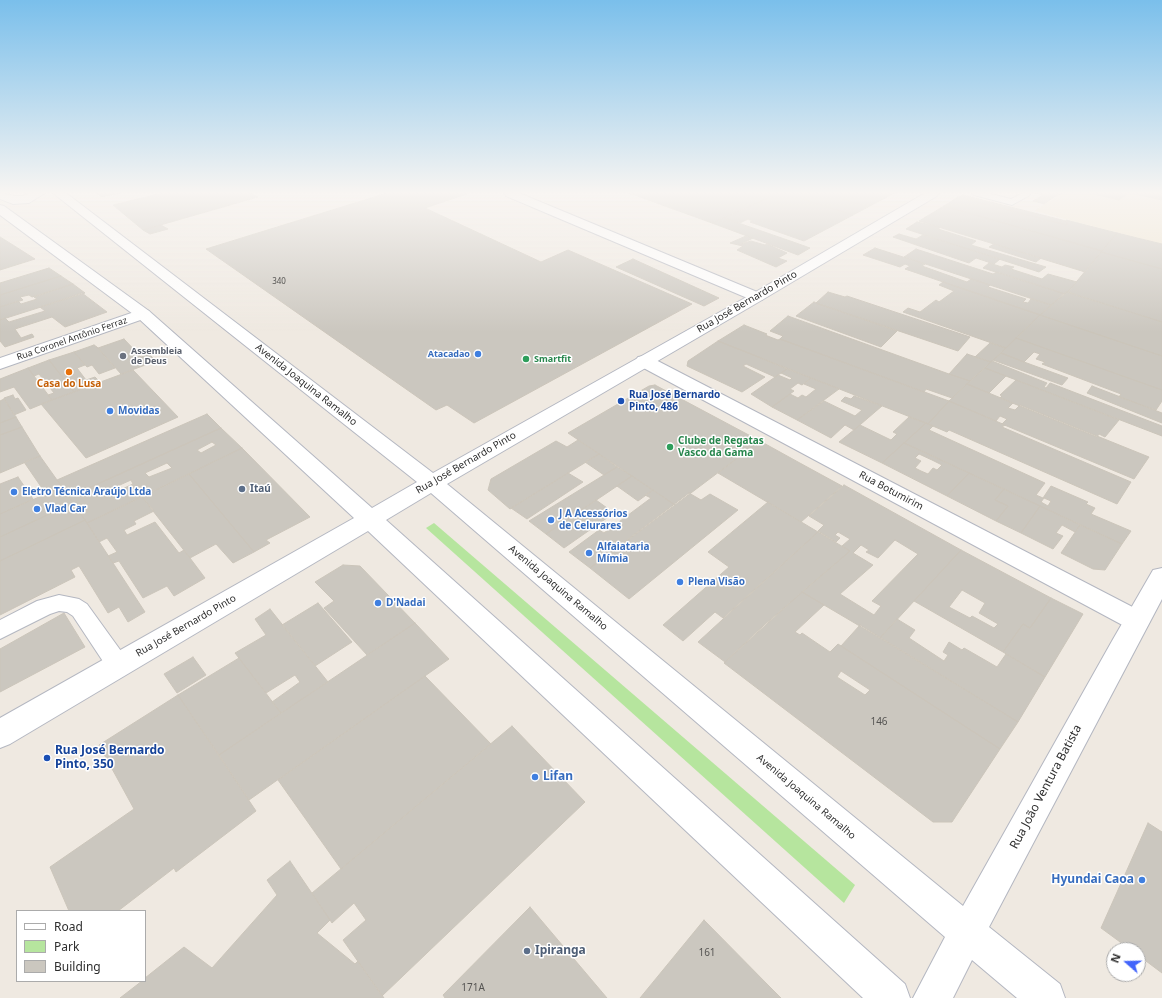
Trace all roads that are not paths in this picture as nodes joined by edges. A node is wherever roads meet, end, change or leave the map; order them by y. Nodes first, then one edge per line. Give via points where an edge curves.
1 (39, 240) edge
2 (119, 240) edge
3 (621, 240) edge
4 (854, 240) edge
5 (758, 297) junction
6 (143, 314) junction
7 (644, 361) junction
8 (0, 364) edge
9 (432, 483) junction
10 (370, 519) junction
11 (1162, 577) edge
12 (1137, 620) junction
13 (0, 630) edge
14 (118, 666) junction
15 (0, 734) edge
16 (967, 934) junction
17 (891, 998) edge
18 (932, 998) edge
19 (1046, 998) edge

1 - 6 main road
2 - 9 main road, Avenida Joaquina Ramalho
3 - 5 main road
4 - 5 main road, Rua José Bernardo Pinto
5 - 7 main road, Rua José Bernardo Pinto
6 - 8 main road, Rua Coronel Antônio Ferraz
6 - 10 main road
7 - 9 main road, Rua José Bernardo Pinto
7 - 12 main road, Rua Botumirim
9 - 10 main road, Rua José Bernardo Pinto
9 - 16 main road, Avenida Joaquina Ramalho
10 - 14 main road, Rua José Bernardo Pinto
10 - 17 main road
11 - 12 main road, Rua João Ventura Batista
12 - 16 main road, Rua João Ventura Batista
13 - 14 lane via 44,607 59,603 72,605 80,610
14 - 15 main road, Rua José Bernardo Pinto
16 - 18 main road, Rua João Ventura Batista
16 - 19 main road, Avenida Joaquina Ramalho

